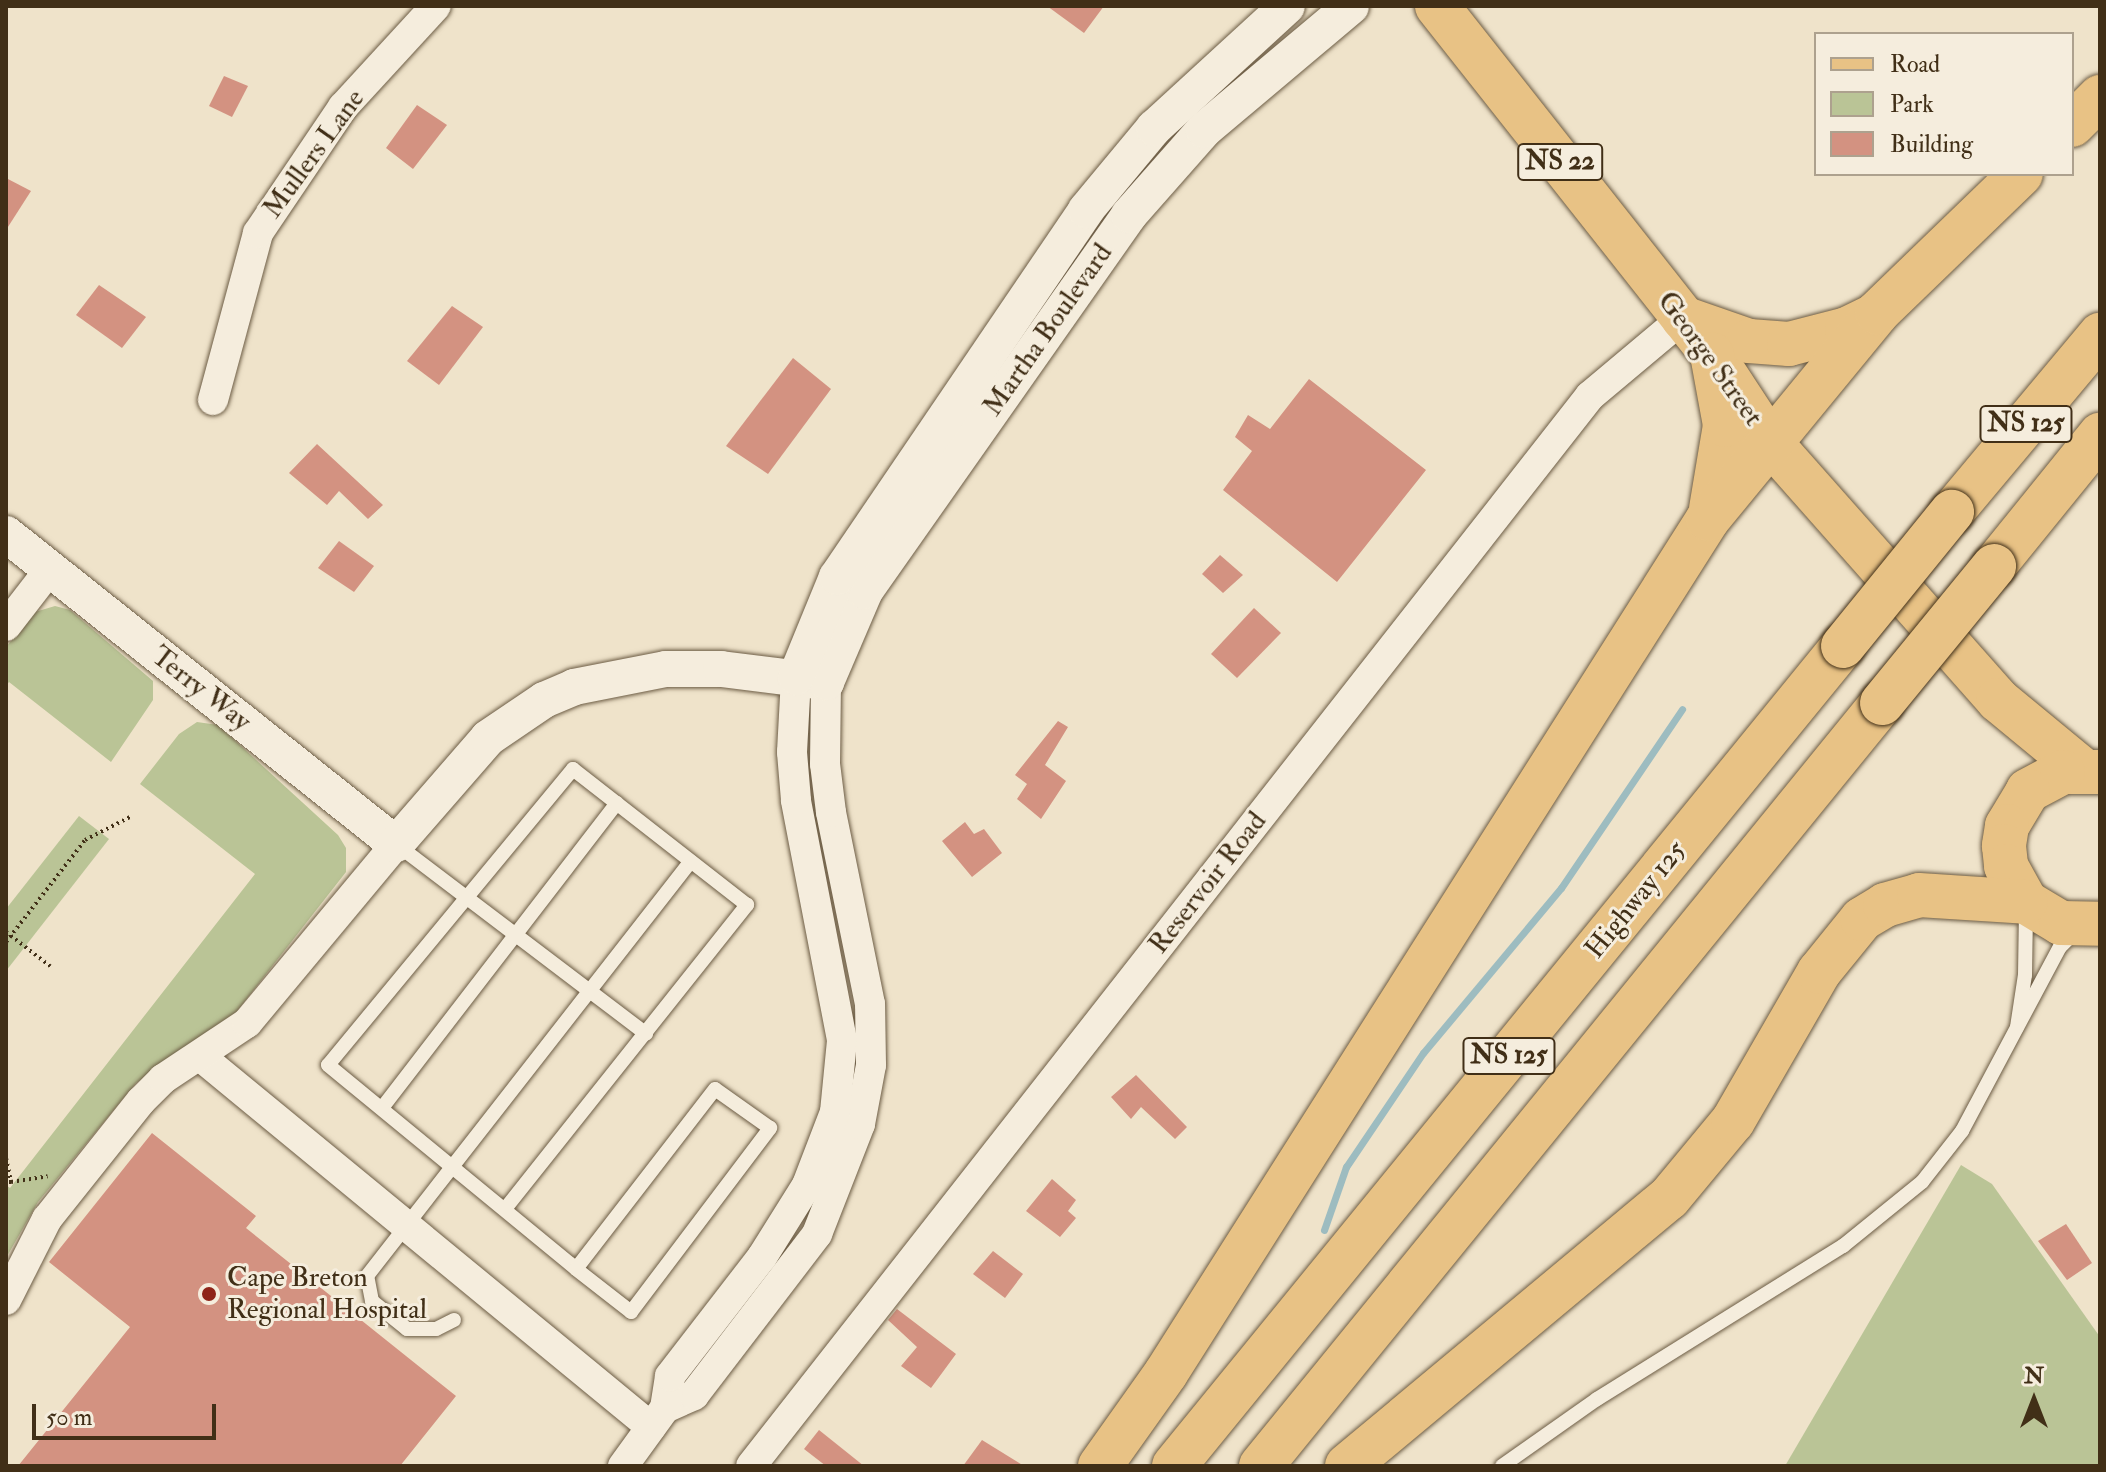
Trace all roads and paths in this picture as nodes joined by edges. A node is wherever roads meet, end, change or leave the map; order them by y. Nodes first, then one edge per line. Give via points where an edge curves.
1 (436, 6) edge
2 (1287, 6) edge
3 (1351, 6) edge
4 (1437, 6) edge
5 (2100, 97) edge
6 (2074, 123) edge
7 (2019, 176) edge
8 (1877, 313) junction
9 (1683, 318) junction
10 (2100, 335) edge
11 (1712, 354) junction
12 (213, 400) dead end
13 (960, 425) junction
14 (2100, 435) edge
15 (1769, 441) junction
16 (1708, 519) junction
17 (6, 534) edge
18 (50, 569) junction
19 (6, 626) edge
20 (811, 679) junction
21 (1998, 700) junction
22 (2091, 771) edge
23 (617, 803) junction
24 (2016, 807) junction
25 (130, 817) dead end
26 (396, 844) junction
27 (691, 861) junction
28 (467, 898) junction
29 (2026, 902) junction
30 (2094, 928) edge
31 (8, 934) edge
32 (515, 935) junction
33 (6, 942) edge
34 (50, 966) dead end
35 (589, 990) junction
36 (646, 1034) junction
37 (2015, 1035) junction
38 (200, 1056) junction
39 (382, 1108) junction
40 (6, 1158) edge
41 (452, 1164) junction
42 (6, 1182) edge
43 (505, 1209) junction
44 (405, 1226) junction
45 (576, 1269) junction
46 (6, 1300) edge
47 (454, 1320) dead end
48 (658, 1418) junction
49 (623, 1466) edge
50 (751, 1466) edge
51 (1100, 1466) edge
52 (1174, 1466) edge
53 (1261, 1466) edge
54 (1347, 1466) edge
55 (1502, 1466) edge

1 - 12 street, Mullers Lane via 343,107 258,233
2 - 13 street, Martha Boulevard via 1195,86 1117,171
3 - 13 street, Martha Boulevard via 1167,167
4 - 9 main road, George Street / NS 22
5 - 6 main road
7 - 8 main road
8 - 9 main road via 1847,329 1789,344 1749,341
8 - 15 main road
9 - 11 main road, George Street / NS 22
9 - 50 street, Reservoir Road via 1590,396
10 - 52 main road, Highway 125 / NS 125, bridge
11 - 15 main road, George Street / NS 22
11 - 16 main road via 1725,425
13 - 20 street, Martha Boulevard via 837,577
14 - 53 main road, NS 125, bridge
15 - 16 main road
15 - 21 main road, George Street / NS 22
16 - 51 main road via 1166,1373
17 - 18 street, Terry Way
18 - 19 street
18 - 26 street, Terry Way
20 - 26 street via 666,669 574,687 544,700 488,738
20 - 48 street via 792,752 796,800 842,1040 835,1112 807,1185 762,1257 670,1376
21 - 22 main road, George Street / NS 22
21 - 24 main road, George Street / NS 22 via 2012,745
22 - 24 main road via 2045,779
23 - 27 lane
23 - 28 lane via 573,769
23 - 32 lane
24 - 29 main road via 2007,826 2006,866
25 - 31 path via 85,840
26 - 28 lane
26 - 38 street via 247,1023
27 - 35 lane
27 - 36 lane via 747,905
28 - 32 lane
28 - 39 lane via 328,1065
29 - 30 main road via 2042,915
29 - 37 lane via 2025,975
29 - 54 main road via 1919,895 1862,919 1819,972 1733,1121 1669,1198
30 - 37 lane via 2060,947
31 - 33 path
31 - 34 path
32 - 35 lane
32 - 39 lane
35 - 36 lane
35 - 41 lane
36 - 43 lane
37 - 55 lane via 1962,1131 1922,1182 1843,1246 1597,1399
38 - 44 street
38 - 46 street via 151,1089 56,1207
39 - 41 lane
40 - 42 path via 11,1182
41 - 43 lane
41 - 44 lane
43 - 45 lane
44 - 47 lane via 367,1276 372,1301 407,1329 436,1329
44 - 48 street
45 - 45 lane via 631,1312 770,1128 715,1089
48 - 49 street

